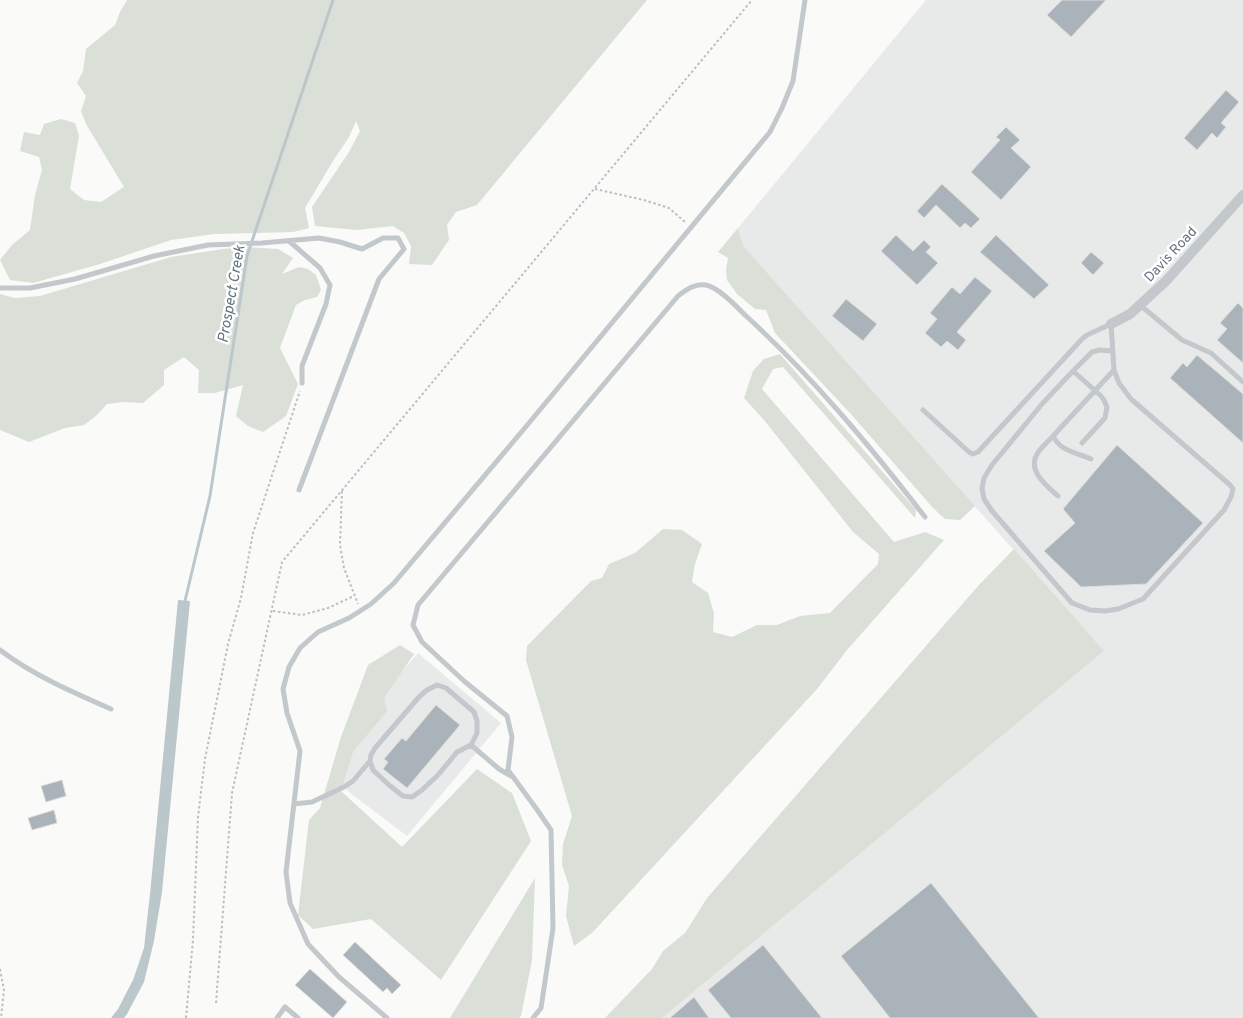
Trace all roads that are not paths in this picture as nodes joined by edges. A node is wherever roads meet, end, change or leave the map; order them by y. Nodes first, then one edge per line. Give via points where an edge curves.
1 (805, 0) edge
2 (1243, 195) edge
3 (289, 240) junction
4 (0, 288) edge
5 (1139, 305) junction
6 (1111, 324) junction
7 (1113, 351) junction
8 (1114, 370) junction
9 (1073, 371) junction
10 (1243, 382) edge
11 (302, 383) road end
12 (1094, 390) junction
13 (922, 410) dead end
14 (1053, 436) junction
15 (1082, 443) dead end
16 (1091, 459) dead end
17 (298, 490) dead end
18 (1058, 496) dead end
19 (925, 517) dead end
20 (0, 650) edge
21 (111, 709) dead end
22 (470, 745) junction
23 (370, 761) junction
24 (514, 777) junction
25 (294, 804) junction
26 (277, 1018) edge
27 (298, 1018) edge
28 (387, 1018) edge
29 (533, 1018) edge

1 - 25 lane via 793,80 770,132 394,583 371,604 318,632 300,648 289,667 283,689 300,751
2 - 5 street, Davis Road via 1166,281
3 - 4 lane via 208,246 154,256 75,279 30,288
3 - 11 lane via 320,268 330,285 302,366
3 - 17 lane via 319,238 362,249 383,238 398,238 404,250 379,279
5 - 6 street, Davis Road
5 - 10 lane via 1182,340 1211,353
6 - 7 lane
6 - 13 lane via 1082,339 978,452 969,452
7 - 8 lane
7 - 9 lane via 1092,352
8 - 9 lane via 1131,399 1233,489 1224,510 1143,599 1118,610 1105,611 1090,610 1072,603 992,511 982,488 992,465
8 - 12 lane
9 - 12 lane
12 - 14 lane
12 - 15 lane via 1107,407 1105,418
14 - 16 lane via 1062,448
14 - 18 lane via 1037,454 1035,462 1042,482
19 - 24 lane via 809,378 756,325 721,293 705,284 691,287 678,296 418,604 413,625 422,642 507,716 512,737 508,770
20 - 21 lane via 47,679
22 - 23 lane via 457,752 438,775 412,797 403,796 390,785 373,770
22 - 23 lane via 477,733 474,712 446,688 437,685 418,697 375,748
22 - 24 lane
23 - 25 lane via 344,787 312,802
24 - 29 lane via 551,830 553,928 541,1008
25 - 28 lane via 286,872 290,902 297,919 308,944
26 - 27 lane via 285,1007

